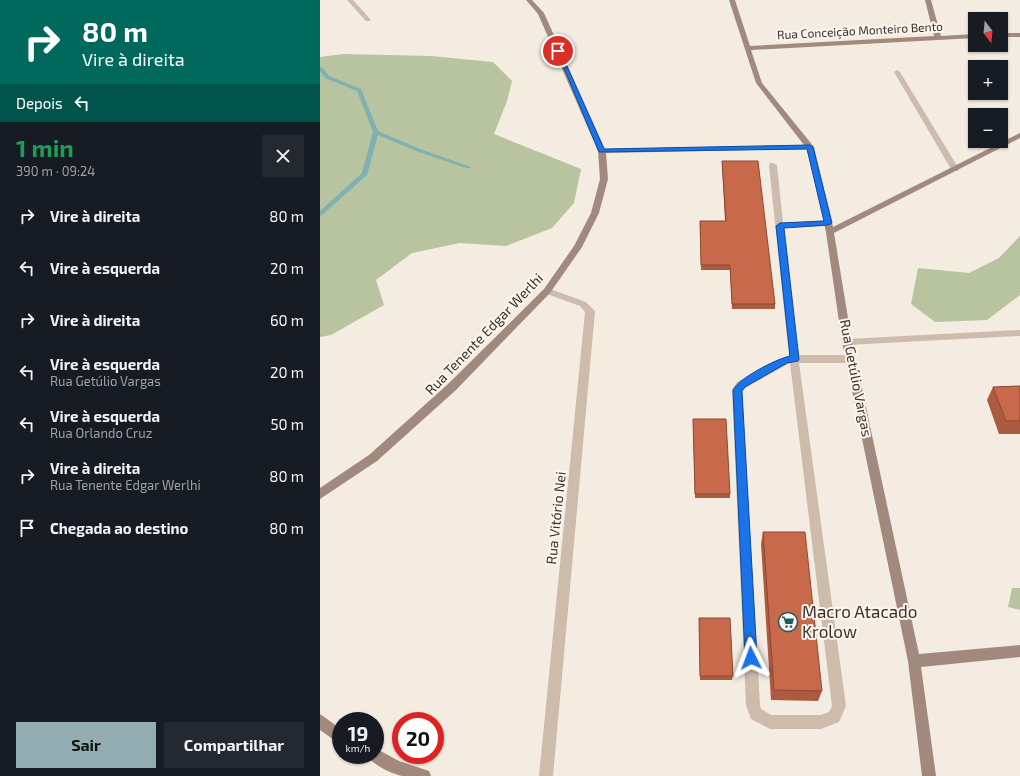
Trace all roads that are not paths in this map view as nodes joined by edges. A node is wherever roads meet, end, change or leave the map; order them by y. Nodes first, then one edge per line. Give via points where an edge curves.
1 (350, 0) edge
2 (529, 0) edge
3 (732, 0) edge
4 (928, 0) edge
5 (368, 20) dead end
6 (1008, 35) edge
7 (1020, 35) edge
8 (968, 36) edge
9 (938, 38) junction
10 (747, 48) junction
11 (897, 72) dead end
12 (1020, 134) edge
13 (810, 147) junction
14 (602, 151) junction
15 (773, 165) dead end
16 (955, 169) junction
17 (780, 226) junction
18 (829, 227) junction
19 (547, 291) junction
20 (1020, 333) edge
21 (847, 342) junction
22 (794, 359) junction
23 (851, 359) junction
24 (320, 494) edge
25 (1020, 651) edge
26 (914, 661) junction
27 (320, 721) edge
28 (332, 731) edge
29 (384, 760) edge
30 (424, 776) edge
31 (546, 776) edge
32 (929, 776) edge

1 - 5 street
2 - 14 street, Rua Tenente Edgar Werlhi via 541,13
3 - 10 street, Rua Getúlio Vargas
4 - 9 street
6 - 7 street
8 - 9 street, Rua Conceição Monteiro Bento
9 - 10 street, Rua Conceição Monteiro Bento
10 - 13 street, Rua Getúlio Vargas via 759,83
11 - 16 street
12 - 16 street
13 - 14 street
13 - 18 street, Rua Getúlio Vargas
14 - 19 street, Rua Tenente Edgar Werlhi via 604,179 595,214 578,247
15 - 17 street
16 - 18 street
17 - 18 street
17 - 22 street
18 - 21 street, Rua Getúlio Vargas
19 - 24 street, Rua Tenente Edgar Werlhi via 452,387 379,453
19 - 31 street, Rua Vitório Nei via 583,304 590,311 590,315
20 - 21 street
21 - 23 street, Rua Getúlio Vargas
22 - 22 street via 785,361 741,385 737,390 753,705 756,714 770,722 821,722 834,717 839,706
22 - 23 street
23 - 26 street, Rua Getúlio Vargas
25 - 26 street
26 - 32 street, Rua Getúlio Vargas
27 - 28 street
29 - 30 street

